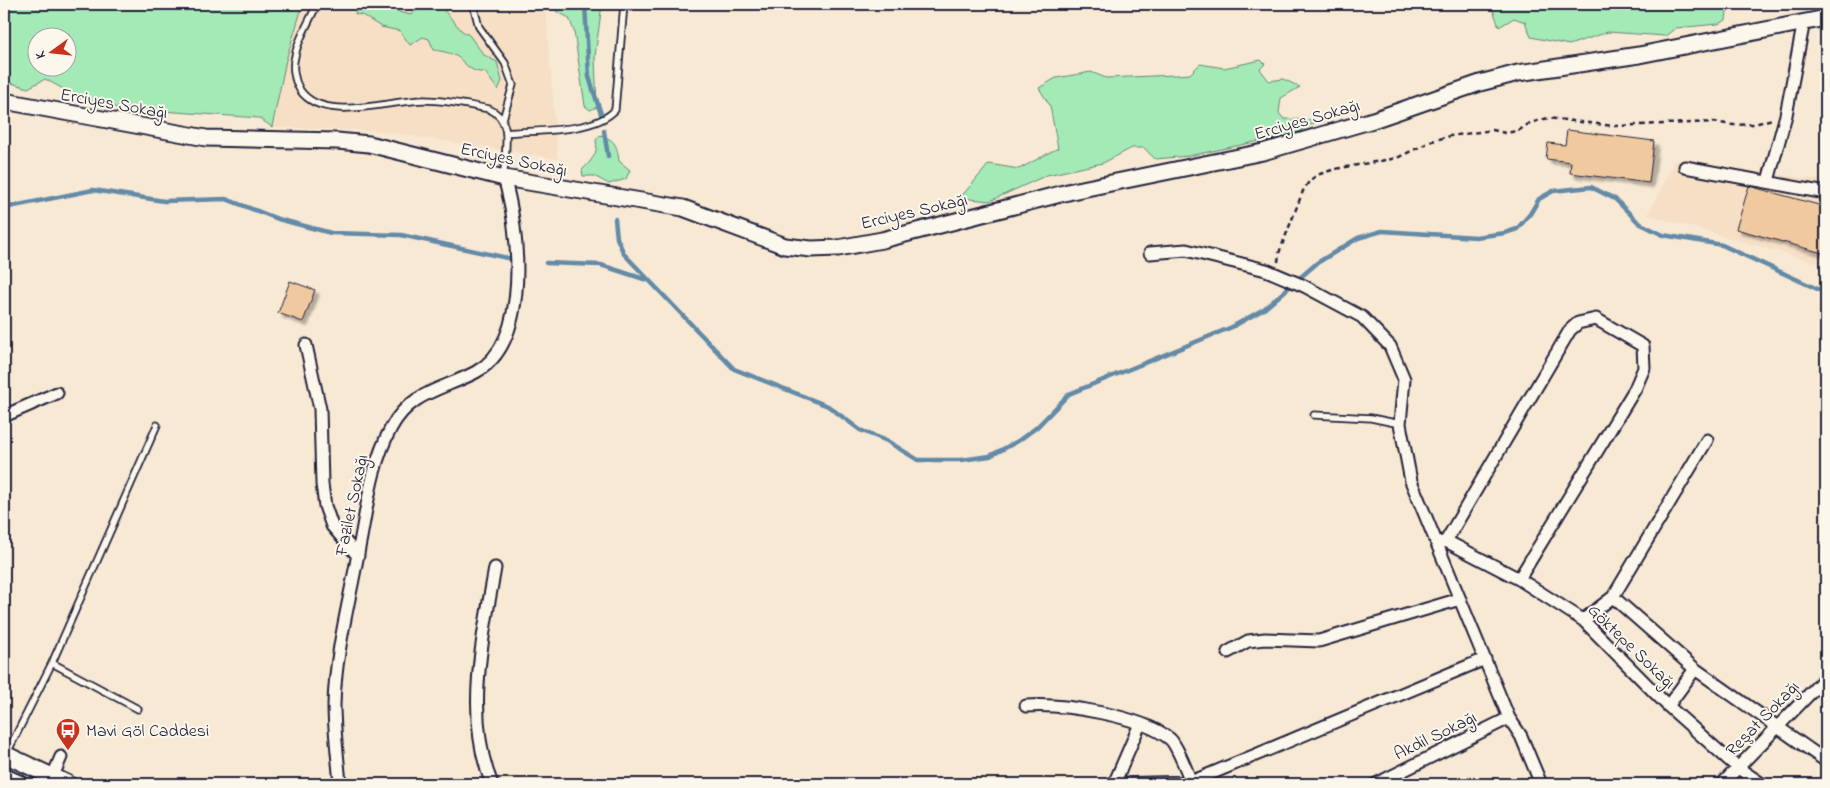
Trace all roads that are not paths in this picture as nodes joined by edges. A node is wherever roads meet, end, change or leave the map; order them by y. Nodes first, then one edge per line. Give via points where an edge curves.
1 (317, 4) edge
2 (473, 4) edge
3 (624, 4) edge
4 (1826, 18) edge
5 (1804, 21) junction
6 (4, 101) edge
7 (503, 119) junction
8 (506, 133) junction
9 (1685, 167) dead end
10 (504, 178) junction
11 (1768, 181) junction
12 (1826, 193) edge
13 (1150, 253) dead end
14 (306, 345) dead end
15 (57, 392) dead end
16 (1314, 414) dead end
17 (4, 416) edge
18 (1400, 424) junction
19 (157, 426) dead end
20 (1707, 440) dead end
21 (1442, 542) junction
22 (358, 556) junction
23 (495, 568) dead end
24 (1519, 579) junction
25 (1613, 597) junction
26 (1460, 599) junction
27 (1583, 620) junction
28 (1228, 652) dead end
29 (1484, 659) junction
30 (52, 663) junction
31 (1695, 669) junction
32 (1826, 677) edge
33 (1026, 706) dead end
34 (1668, 706) junction
35 (138, 709) dead end
36 (1509, 718) junction
37 (1140, 724) junction
38 (1776, 728) junction
39 (5, 755) edge
40 (61, 757) dead end
41 (1826, 761) edge
42 (1738, 768) junction
43 (4, 777) edge
44 (57, 782) edge
45 (1191, 783) edge
46 (20, 784) edge
47 (340, 784) edge
48 (492, 784) edge
49 (1114, 784) edge
50 (1376, 784) edge
51 (1541, 784) edge
52 (1722, 784) edge
53 (1762, 784) edge

1 - 7 lane via 298,42 294,58 297,84 312,101 338,108 425,100 489,109
2 - 7 lane via 479,27 505,63 513,85
3 - 8 lane via 615,110 608,117 591,124
4 - 5 street, Erciyes Sokağı
5 - 10 street, Erciyes Sokağı via 1640,55 1518,73 1263,152 1072,191 882,240 838,248 811,250 785,246 683,208
5 - 11 street via 1786,115
6 - 10 street, Erciyes Sokağı via 206,138 369,144
7 - 8 lane
8 - 10 lane
9 - 11 street
10 - 22 street, Fazilet Sokağı via 511,203 517,255 508,335 494,356 479,370 411,401 401,410 381,448
11 - 12 street
13 - 18 street via 1186,250 1266,270 1362,317 1390,346 1404,379
14 - 22 street via 320,408 325,506 332,526
15 - 17 street
16 - 18 lane via 1371,418
18 - 21 street via 1411,482
19 - 30 lane
20 - 25 street
21 - 24 street, Göktepe Sokağı
21 - 24 street via 1570,330 1578,323 1596,319 1643,346 1644,368
21 - 26 street
22 - 47 street, Fazilet Sokağı via 346,612 334,705
23 - 48 street via 478,695 481,750
24 - 27 street, Göktepe Sokağı
25 - 27 street
25 - 31 street
26 - 28 street via 1319,641 1265,639 1248,642
26 - 29 street
27 - 34 street, Göktepe Sokağı
29 - 36 street
29 - 45 street
30 - 35 lane
30 - 39 lane
31 - 34 street
31 - 38 street
32 - 38 street, Reşat Sokağı
33 - 37 street via 1045,704
34 - 42 street, Göktepe Sokağı
36 - 50 street, Akdil Sokağı
36 - 51 street via 1521,736
37 - 45 street via 1171,740
37 - 49 street
38 - 41 street
38 - 42 street, Reşat Sokağı
39 - 44 main road
40 - 44 street
42 - 52 street, Reşat Sokağı
42 - 53 street, Göktepe Sokağı
43 - 46 main road
45 - 49 street

